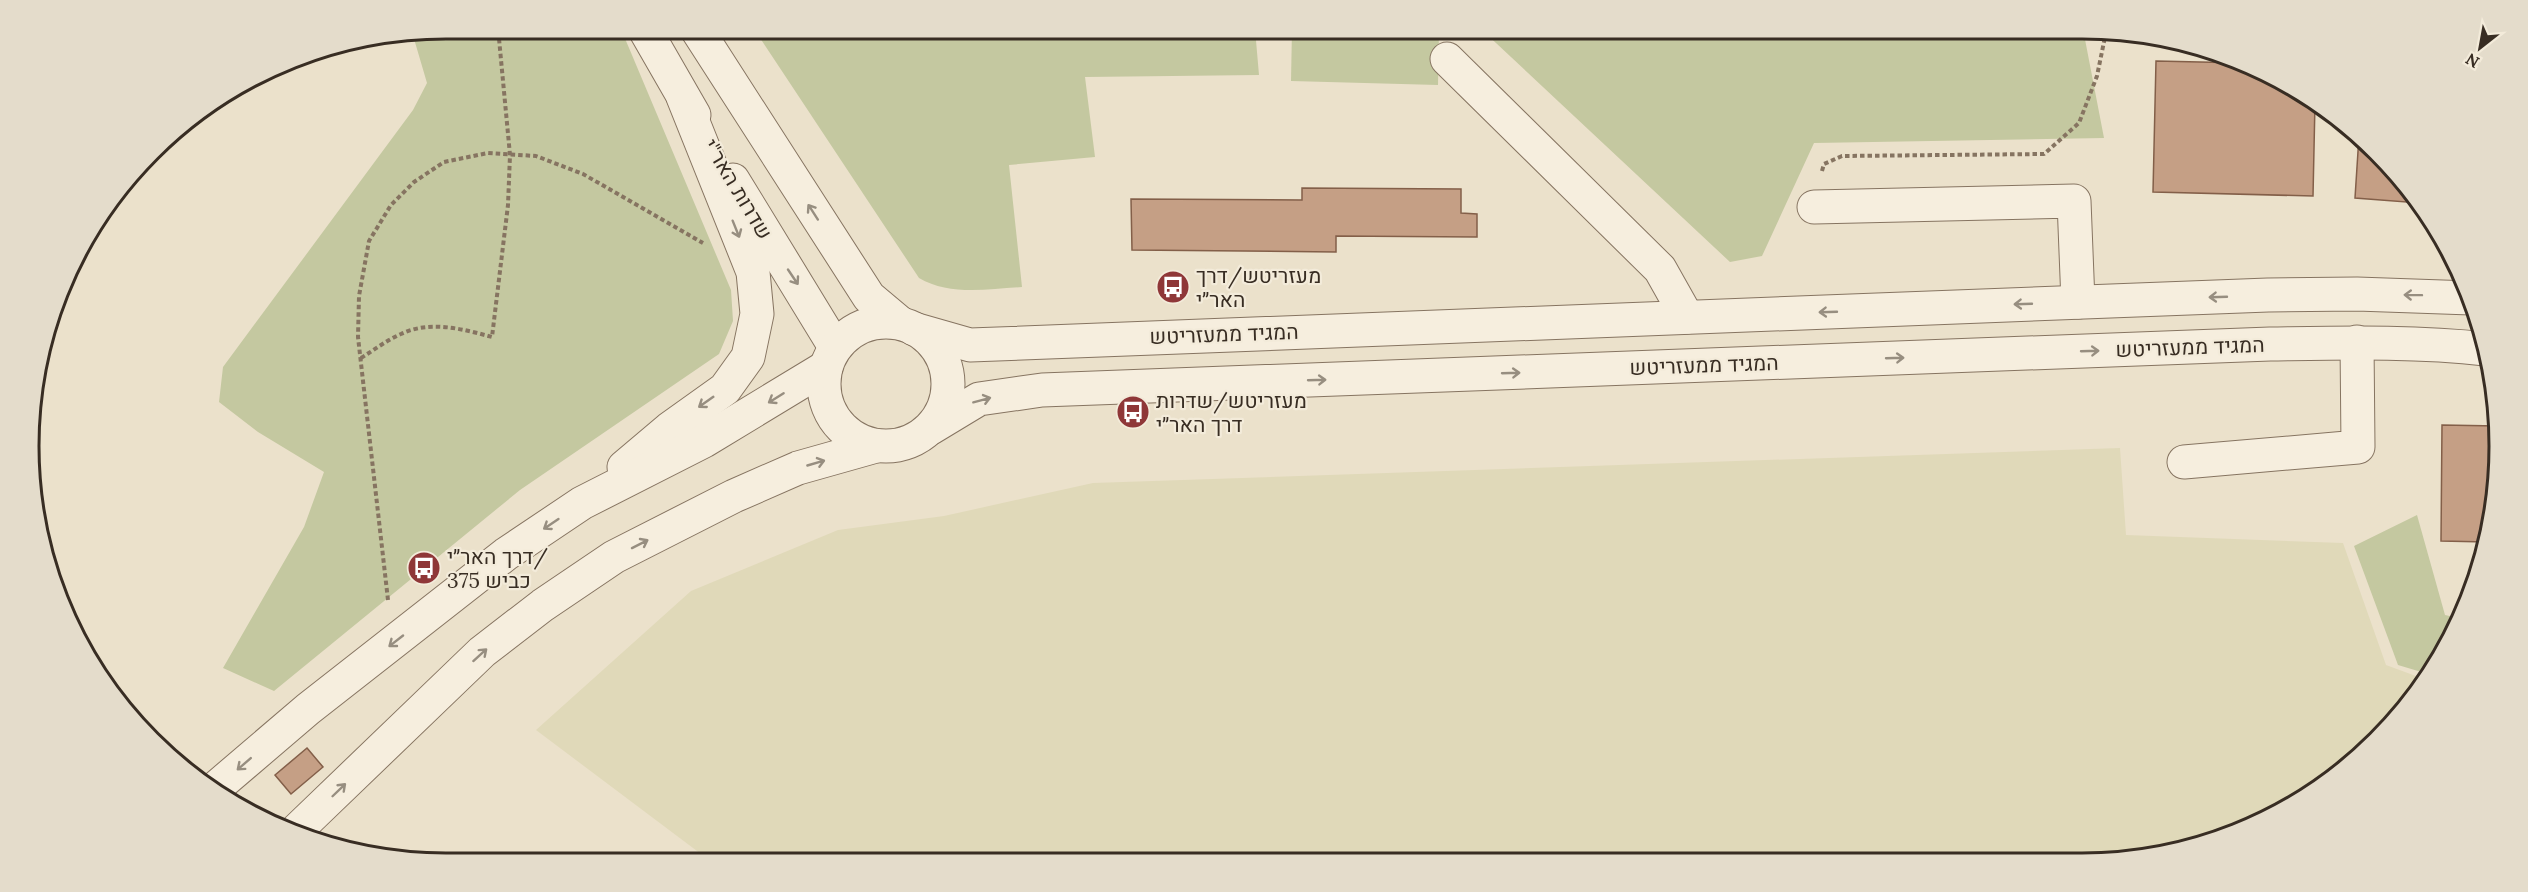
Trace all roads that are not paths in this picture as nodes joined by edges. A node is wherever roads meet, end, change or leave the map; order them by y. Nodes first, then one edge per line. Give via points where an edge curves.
1 (651, 39) edge
2 (703, 39) edge
3 (1447, 59) dead end
4 (683, 97) junction
5 (1814, 207) road end
6 (2461, 298) edge
7 (2078, 302) junction
8 (1687, 317) junction
9 (907, 326) junction
10 (2356, 342) junction
11 (2477, 348) edge
12 (830, 357) junction
13 (931, 428) junction
14 (876, 446) junction
15 (2184, 462) dead end
16 (582, 503) junction
17 (221, 784) edge
18 (301, 826) edge

1 - 4 street, שדרות האר"י
9 -> 2 street via 869,297
3 - 8 street via 1660,269
4 -> 12 street, שדרות האר"י
4 -> 16 street via 753,273 757,314 748,357 725,389 669,429
5 - 7 street via 2074,201
6 -> 7 street, המגיד ממעזריטש via 2357,294
7 -> 8 street, המגיד ממעזריטש
8 - 9 street, המגיד ממעזריטש via 970,345
9 - 12 street via 882,322 864,326 848,334
9 - 13 street via 930,340 941,355 947,374 948,393
10 - 11 street, המגיד ממעזריטש
13 -> 10 street, המגיד ממעזריטש via 979,399 1041,390
10 - 15 street via 2358,447
12 - 14 street via 823,387 828,408 839,426 856,439
12 -> 16 street via 704,441
13 - 14 street via 896,446
18 -> 14 street via 482,652 614,557 787,473
16 -> 17 street via 506,554 308,709

